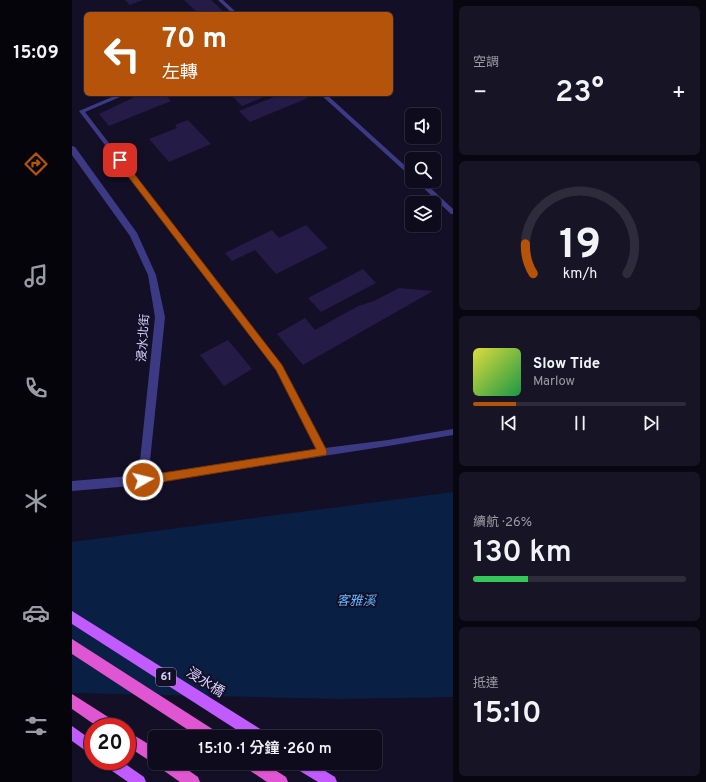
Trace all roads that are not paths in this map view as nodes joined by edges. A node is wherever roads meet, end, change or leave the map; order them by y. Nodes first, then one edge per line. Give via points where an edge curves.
1 (220, 0) edge
2 (234, 12) edge
3 (119, 96) edge
4 (325, 96) edge
5 (72, 149) edge
6 (405, 169) edge
7 (427, 188) edge
8 (453, 212) edge
9 (453, 432) edge
10 (323, 452) junction
11 (143, 480) junction
12 (72, 486) edge
13 (72, 617) edge
14 (72, 646) edge
15 (72, 700) edge
16 (98, 718) edge
17 (201, 730) edge
18 (249, 730) edge
19 (72, 733) edge
20 (84, 742) edge
21 (136, 744) edge
22 (148, 752) edge
23 (122, 770) edge
24 (175, 770) edge
25 (263, 770) edge
26 (311, 770) edge
27 (139, 782) edge
28 (193, 782) edge
29 (281, 782) edge
30 (330, 782) edge

1 - 2 lane
3 - 10 lane via 82,111 279,368
4 - 6 lane
5 - 11 street, 浸水北街 via 134,235 152,275 160,317
7 - 8 lane
9 - 10 lane
10 - 11 lane
11 - 12 street
13 - 18 main road, 浸水橋 / 61
14 - 17 highway, 61
15 - 16 highway
19 - 20 main road
21 - 22 highway
23 - 27 main road
24 - 28 highway
25 - 29 highway
26 - 30 main road

